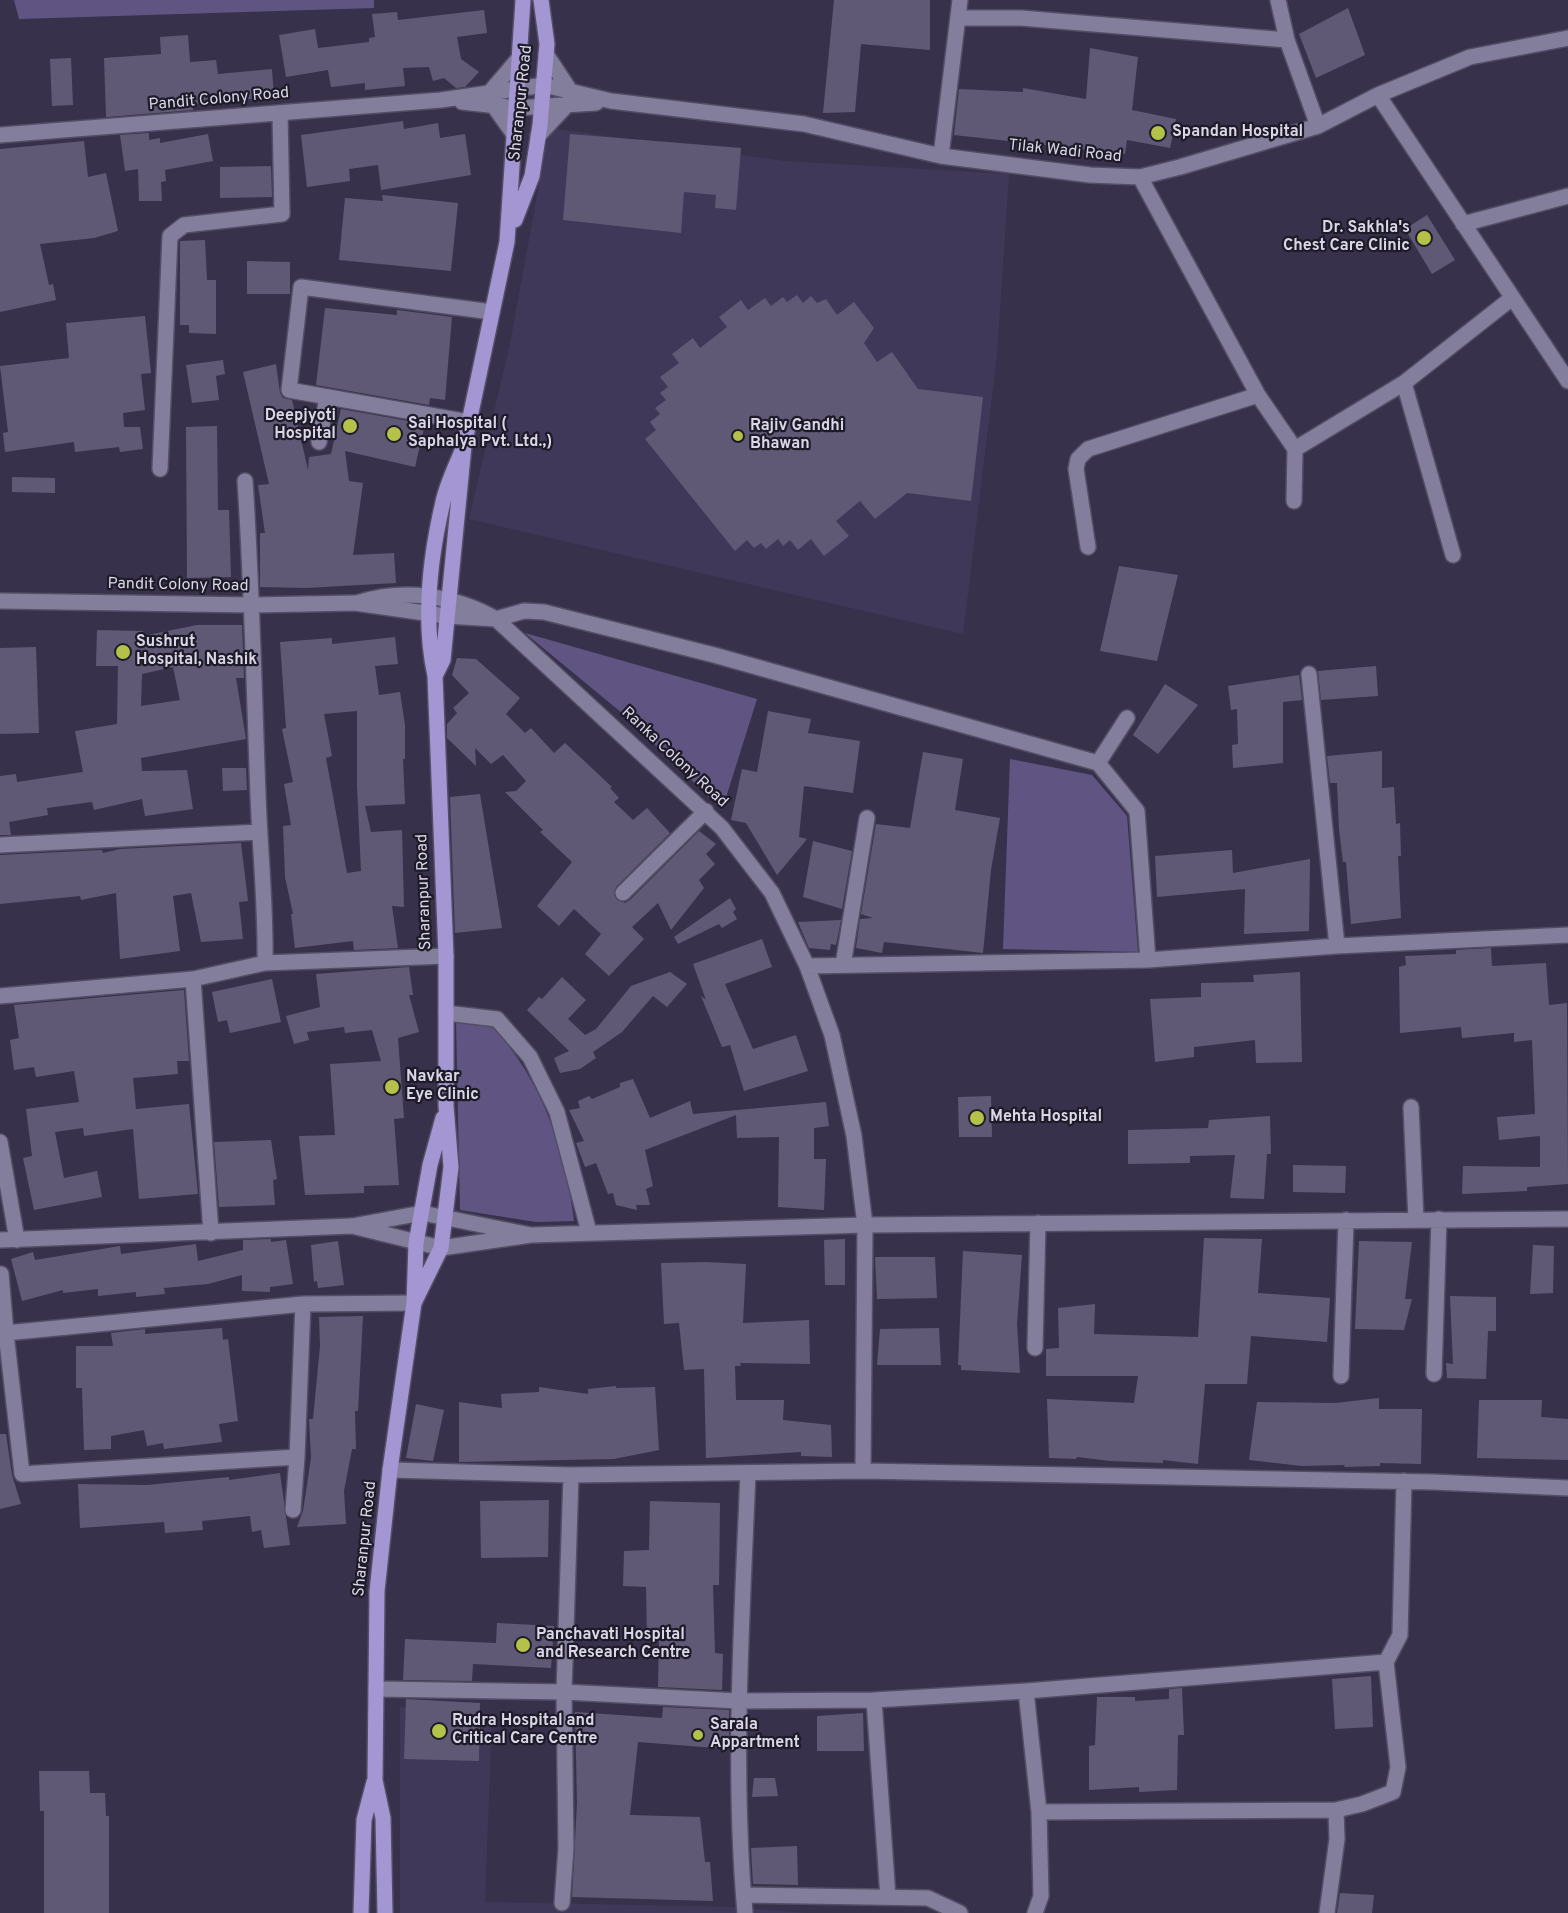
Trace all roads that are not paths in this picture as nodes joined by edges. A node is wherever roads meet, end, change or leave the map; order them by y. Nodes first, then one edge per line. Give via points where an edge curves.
1 (523, 0) edge
2 (541, 0) edge
3 (960, 0) edge
4 (1278, 0) edge
5 (959, 18) junction
6 (1568, 38) edge
7 (1287, 40) junction
8 (546, 54) junction
9 (519, 58) junction
10 (544, 85) junction
11 (517, 87) junction
12 (1378, 95) junction
13 (569, 98) junction
14 (492, 99) junction
15 (542, 107) junction
16 (516, 108) junction
17 (280, 113) junction
18 (1318, 126) junction
19 (0, 135) edge
20 (515, 136) junction
21 (538, 136) junction
22 (941, 156) junction
23 (1140, 177) junction
24 (1568, 196) edge
25 (1463, 224) junction
26 (507, 242) junction
27 (1512, 298) junction
28 (492, 312) junction
29 (1568, 381) edge
30 (1404, 383) junction
31 (1258, 395) junction
32 (327, 397) junction
33 (469, 422) junction
34 (319, 442) dead end
35 (464, 446) junction
36 (1295, 449) junction
37 (160, 469) dead end
38 (245, 482) dead end
39 (1294, 501) dead end
40 (1088, 547) dead end
41 (1453, 555) dead end
42 (430, 596) junction
43 (447, 599) junction
44 (0, 601) edge
45 (355, 603) junction
46 (253, 605) junction
47 (430, 613) junction
48 (446, 616) junction
49 (496, 619) junction
50 (1309, 674) dead end
51 (435, 676) junction
52 (1127, 718) dead end
53 (1098, 763) junction
54 (706, 811) junction
55 (867, 818) dead end
56 (260, 832) junction
57 (0, 845) edge
58 (623, 893) dead end
59 (1568, 935) edge
60 (1337, 946) junction
61 (446, 957) junction
62 (1149, 960) junction
63 (265, 963) junction
64 (807, 966) junction
65 (843, 966) junction
66 (193, 978) junction
67 (0, 996) edge
68 (447, 1013) junction
69 (446, 1106) junction
70 (1412, 1107) dead end
71 (0, 1142) edge
72 (422, 1214) junction
73 (446, 1217) junction
74 (1416, 1219) junction
75 (1439, 1219) junction
76 (1568, 1219) edge
77 (1346, 1220) junction
78 (1038, 1223) junction
79 (865, 1225) junction
80 (352, 1226) junction
81 (590, 1232) junction
82 (211, 1233) junction
83 (531, 1235) junction
84 (0, 1240) edge
85 (17, 1240) junction
86 (417, 1243) junction
87 (441, 1248) junction
88 (1, 1274) edge
89 (414, 1303) junction
90 (303, 1305) junction
91 (6, 1333) junction
92 (1035, 1348) dead end
93 (1434, 1374) dead end
94 (1341, 1376) dead end
95 (297, 1457) junction
96 (390, 1470) junction
97 (863, 1471) junction
98 (748, 1473) junction
99 (571, 1475) junction
100 (1404, 1482) junction
101 (1568, 1488) edge
102 (293, 1510) dead end
103 (1386, 1662) junction
104 (376, 1689) junction
105 (1026, 1691) junction
106 (564, 1692) junction
107 (874, 1700) junction
108 (739, 1701) junction
109 (375, 1780) junction
110 (1336, 1810) junction
111 (1039, 1812) junction
112 (744, 1895) junction
113 (888, 1897) junction
114 (562, 1904) dead end
115 (361, 1913) edge
116 (385, 1913) edge
117 (746, 1913) edge
118 (960, 1913) edge
119 (1035, 1913) edge
120 (1327, 1913) edge

1 - 9 main road, Sharanpur Road
2 - 8 main road, Sharanpur Road
3 - 5 street
4 - 7 street
5 - 7 street via 1021,18
5 - 22 street
6 - 12 street, Tilak Wadi Road via 1470,57
7 - 18 street
8 - 10 main road, Sharanpur Road
8 - 13 street
9 - 11 main road, Sharanpur Road
9 - 14 street
10 - 11 street
10 - 13 street
10 - 15 main road, Sharanpur Road
11 - 14 street
11 - 16 main road, Sharanpur Road
12 - 18 street, Tilak Wadi Road
12 - 25 street
13 - 15 street, Tilak Wadi Road
13 - 21 street
13 - 22 street, Tilak Wadi Road via 804,124
14 - 16 street, Tilak Wadi Road
14 - 17 street, Pandit Colony Road
14 - 20 street
15 - 16 street, Tilak Wadi Road
15 - 21 main road, Sharanpur Road
16 - 20 main road, Sharanpur Road
17 - 19 street, Pandit Colony Road
17 - 37 street via 282,214 184,225 170,236
18 - 23 street, Tilak Wadi Road
20 - 26 main road, Sharanpur Road
21 - 26 main road, Sharanpur Road via 532,176
22 - 23 street, Tilak Wadi Road via 1090,175
23 - 31 street
24 - 25 street
25 - 27 street
26 - 28 main road, Sharanpur Road
27 - 29 street
27 - 30 street
28 - 32 street via 301,287 289,390
28 - 33 main road, Sharanpur Road
30 - 36 street
30 - 41 street
31 - 36 street
31 - 40 street via 1082,453 1076,469
32 - 33 street
32 - 34 street
33 - 35 main road, Sharanpur Road
35 - 42 main road, Sharanpur Road via 443,500
35 - 43 main road, Sharanpur Road
36 - 39 street
38 - 46 street
42 - 43 street, Pandit Colony Road
42 - 45 street, Pandit Colony Road via 375,597
42 - 47 main road, Sharanpur Road
43 - 48 main road, Sharanpur Road
43 - 49 street, Ranka Colony Road via 478,608
44 - 46 street, Pandit Colony Road
45 - 46 street, Pandit Colony Road
45 - 47 street, Pandit Colony Road
46 - 56 street
47 - 48 street, Pandit Colony Road
47 - 51 main road, Sharanpur Road via 429,650
48 - 49 street
48 - 51 main road, Sharanpur Road via 443,660
49 - 53 street via 524,611 586,622
49 - 54 street, Ranka Colony Road
50 - 60 street
51 - 61 main road, Sharanpur Road
52 - 53 street
53 - 62 street via 1137,811
54 - 58 street
54 - 64 street, Ranka Colony Road via 772,893
55 - 65 street
56 - 57 street
56 - 63 street via 266,904
59 - 60 street
60 - 62 street
61 - 63 street
61 - 68 main road, Sharanpur Road
62 - 65 street
63 - 66 street
64 - 65 street
64 - 79 street, Ranka Colony Road via 832,1035 854,1136
66 - 67 street
66 - 82 street
68 - 69 main road, Sharanpur Road
68 - 81 street via 497,1019 530,1057 557,1112
69 - 72 main road, Sharanpur Road
69 - 73 main road, Sharanpur Road via 451,1167
70 - 74 street
71 - 85 street
72 - 73 street
72 - 80 street
72 - 86 main road, Sharanpur Road
73 - 83 street
73 - 87 main road, Sharanpur Road
74 - 75 street
74 - 77 street
75 - 76 street
75 - 93 street
77 - 78 street
77 - 94 street
78 - 79 street
78 - 92 street
79 - 81 street
79 - 97 street, Ranka Colony Road
80 - 82 street
80 - 86 street
81 - 83 street
82 - 85 street
83 - 87 street
84 - 85 street
86 - 87 street
86 - 89 main road, Sharanpur Road
87 - 89 main road, Sharanpur Road
88 - 91 street
89 - 90 street
89 - 96 main road, Sharanpur Road
90 - 91 street
90 - 95 street
91 - 95 street via 22,1474
95 - 102 street
96 - 99 street
96 - 104 main road, Sharanpur Road via 377,1591
97 - 98 street
97 - 100 street
98 - 99 street
98 - 108 street
99 - 106 street
100 - 101 street
100 - 103 street via 1400,1635
103 - 105 street
103 - 110 street via 1398,1767 1393,1792
104 - 106 street
104 - 109 main road, Sharanpur Road
105 - 107 street
105 - 111 street
106 - 108 street
106 - 114 street via 566,1848
107 - 108 street
107 - 113 street
108 - 112 street via 739,1837
109 - 115 main road, Sharanpur Road via 364,1820
109 - 116 main road, Sharanpur Road via 383,1818
110 - 111 street
110 - 120 street via 1337,1839
111 - 119 street via 1041,1896
112 - 113 street
112 - 117 street
113 - 118 street via 928,1898

